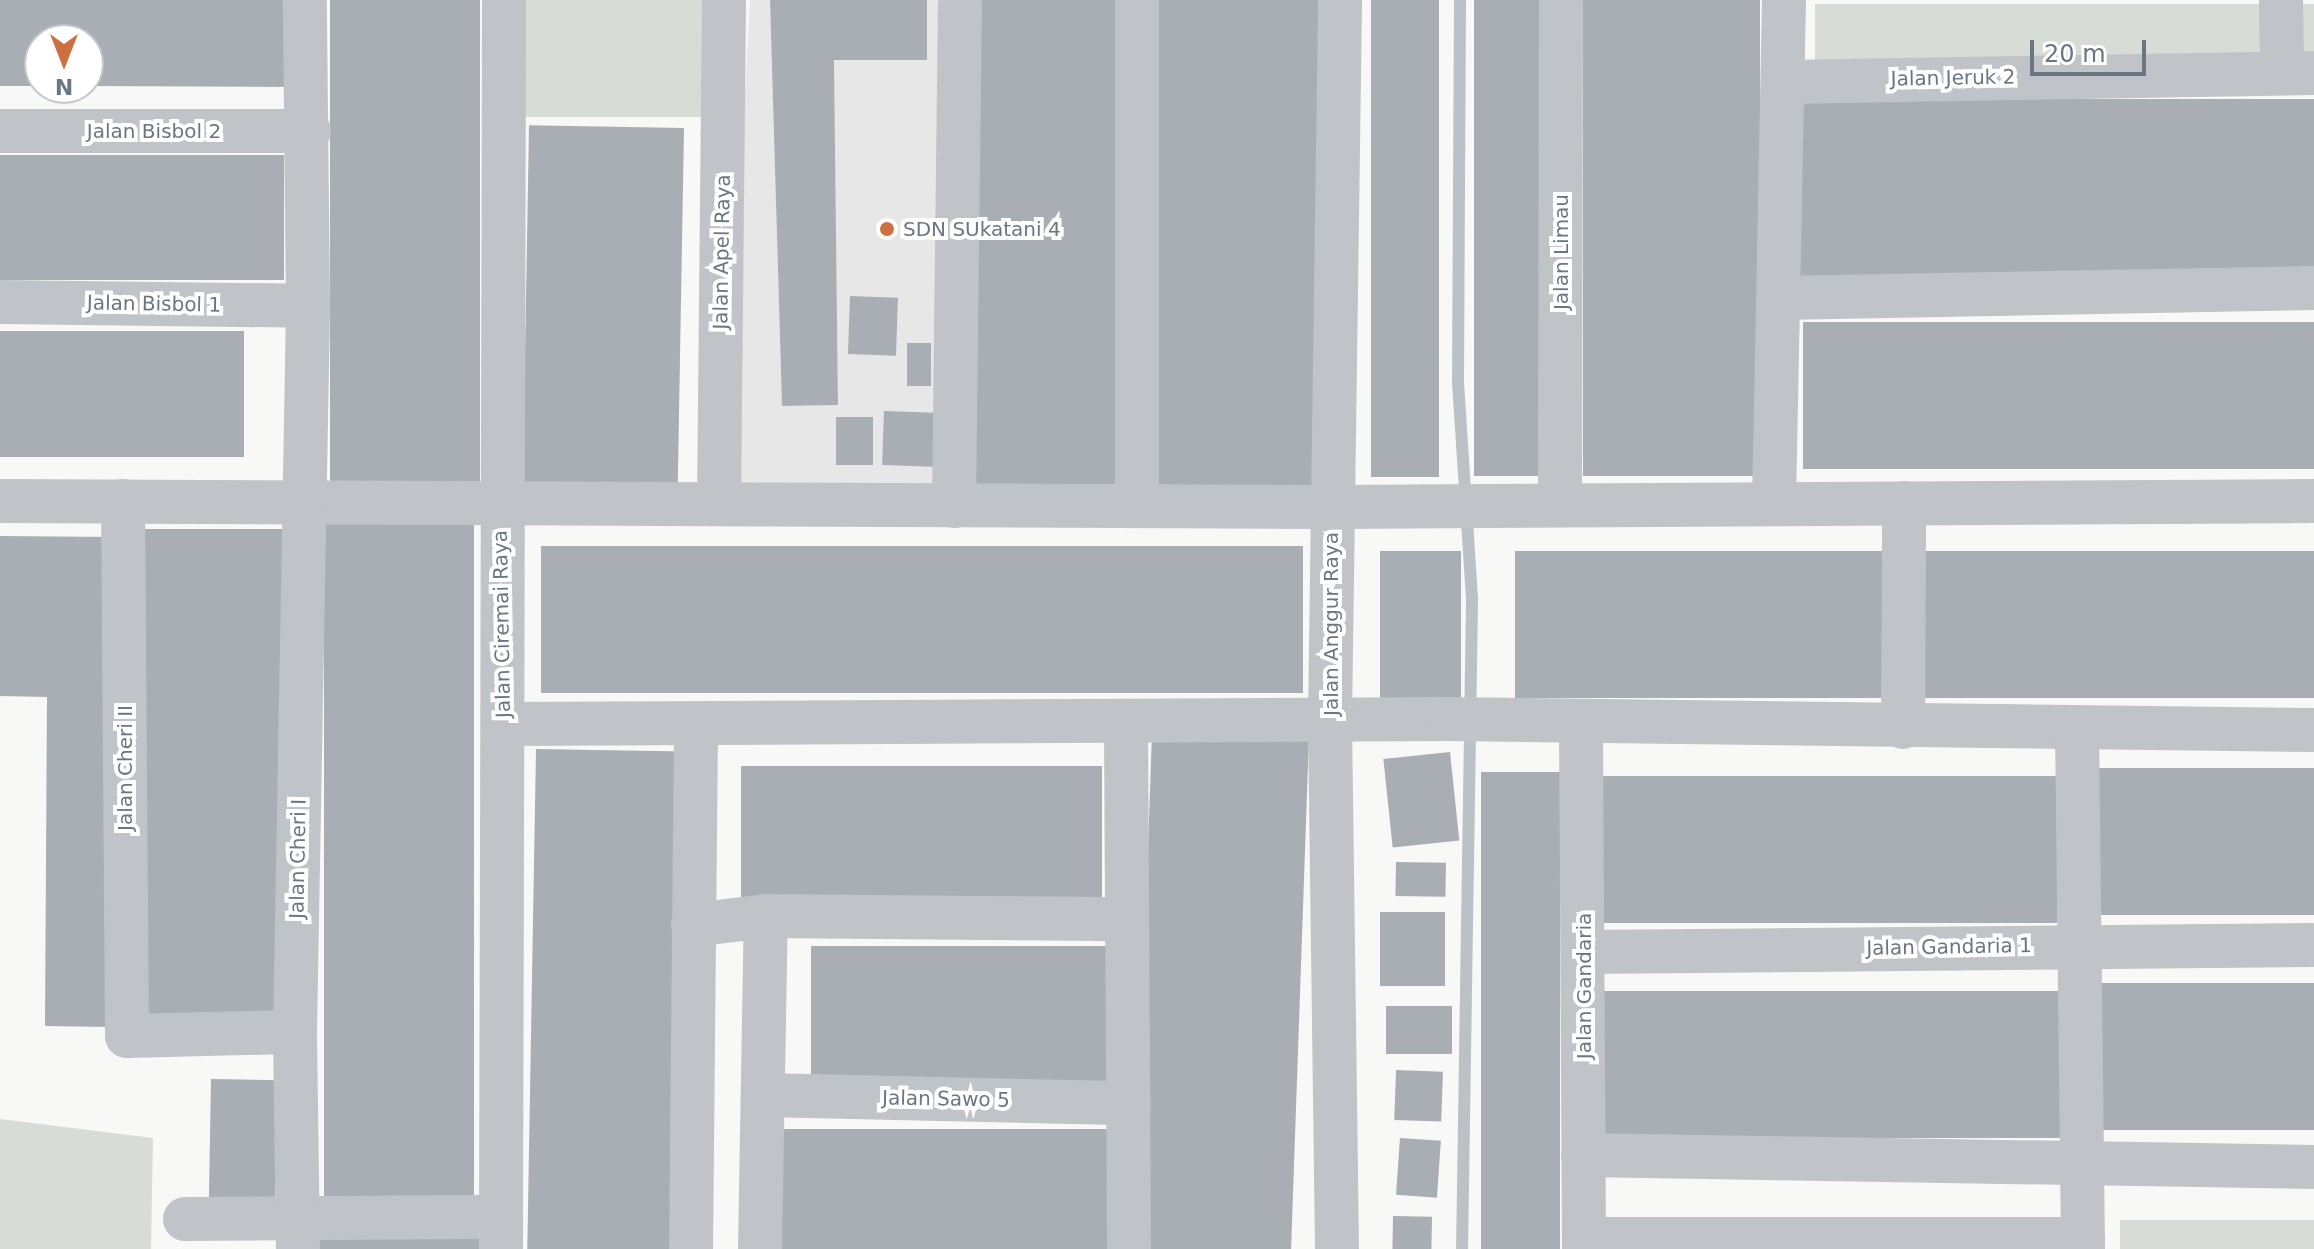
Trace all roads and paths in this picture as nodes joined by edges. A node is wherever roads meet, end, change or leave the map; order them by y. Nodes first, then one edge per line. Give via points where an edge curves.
1 (305, 0) edge
2 (504, 0) edge
3 (724, 0) edge
4 (960, 0) edge
5 (1137, 0) edge
6 (1340, 0) edge
7 (1561, 0) edge
8 (1784, 0) edge
9 (2281, 0) edge
10 (2298, 72) edge
11 (1784, 82) junction
12 (0, 131) edge
13 (309, 131) junction
14 (2314, 288) edge
15 (1780, 298) junction
16 (0, 302) edge
17 (308, 306) junction
18 (0, 501) edge
19 (123, 501) junction
20 (304, 501) junction
21 (2314, 501) edge
22 (500, 502) junction
23 (1137, 503) junction
24 (1774, 503) junction
25 (1904, 503) junction
26 (719, 504) junction
27 (1560, 504) junction
28 (954, 506) junction
29 (1332, 507) junction
30 (1330, 720) junction
31 (1581, 723) junction
32 (503, 724) junction
33 (1126, 724) junction
34 (696, 725) junction
35 (1903, 727) junction
36 (2077, 728) junction
37 (2314, 730) edge
38 (766, 916) junction
39 (1127, 919) junction
40 (693, 925) junction
41 (2314, 945) edge
42 (2082, 946) junction
43 (1585, 952) junction
44 (295, 1032) junction
45 (763, 1095) junction
46 (1129, 1103) junction
47 (1583, 1155) junction
48 (2086, 1165) junction
49 (2314, 1167) edge
50 (185, 1219) dead end
51 (297, 1233) edge
52 (501, 1233) edge
53 (1584, 1244) edge
54 (2083, 1244) edge
55 (691, 1249) edge
56 (760, 1249) edge
57 (1129, 1249) edge
58 (1337, 1249) edge

1 - 13 street, Jalan Cheri I
2 - 22 street, Jalan Ciremai Raya
3 - 26 street, Jalan Apel Raya
4 - 28 street
5 - 23 street
6 - 29 street, Jalan Anggur Raya
7 - 27 street, Jalan Limau
8 - 11 street
9 - 10 street
10 - 11 street, Jalan Jeruk 2
11 - 15 street
12 - 13 street, Jalan Bisbol 2
13 - 17 street, Jalan Cheri I
14 - 15 street
15 - 24 street
16 - 17 street, Jalan Bisbol 1
17 - 20 street, Jalan Cheri I
18 - 19 street
19 - 20 street
19 - 44 street, Jalan Cheri II via 127,1036
20 - 22 street
20 - 44 street, Jalan Cheri I
21 - 25 street
22 - 26 street
22 - 32 street, Jalan Ciremai Raya
23 - 28 street
23 - 29 street
24 - 25 street
24 - 27 street
25 - 35 street
26 - 28 street
27 - 29 street
29 - 30 street, Jalan Anggur Raya
30 - 31 street
30 - 33 street
30 - 58 street, Jalan Anggur Raya
31 - 35 street
31 - 43 street, Jalan Gandaria
32 - 34 street
32 - 52 street, Jalan Ciremai Raya
33 - 34 street
33 - 39 street
34 - 40 street
35 - 36 street
36 - 37 street
36 - 42 street
38 - 39 street
38 - 40 street
38 - 45 street
39 - 46 street
40 - 55 street
41 - 42 street, Jalan Gandaria 1
42 - 43 street, Jalan Gandaria 1
42 - 48 street
43 - 47 street, Jalan Gandaria
44 - 51 street, Jalan Cheri I
45 - 46 street, Jalan Sawo 5
45 - 56 street
46 - 57 street
47 - 48 street
47 - 53 street, Jalan Gandaria
48 - 49 street
48 - 54 street
50 - 51 street
51 - 52 street
53 - 54 street

